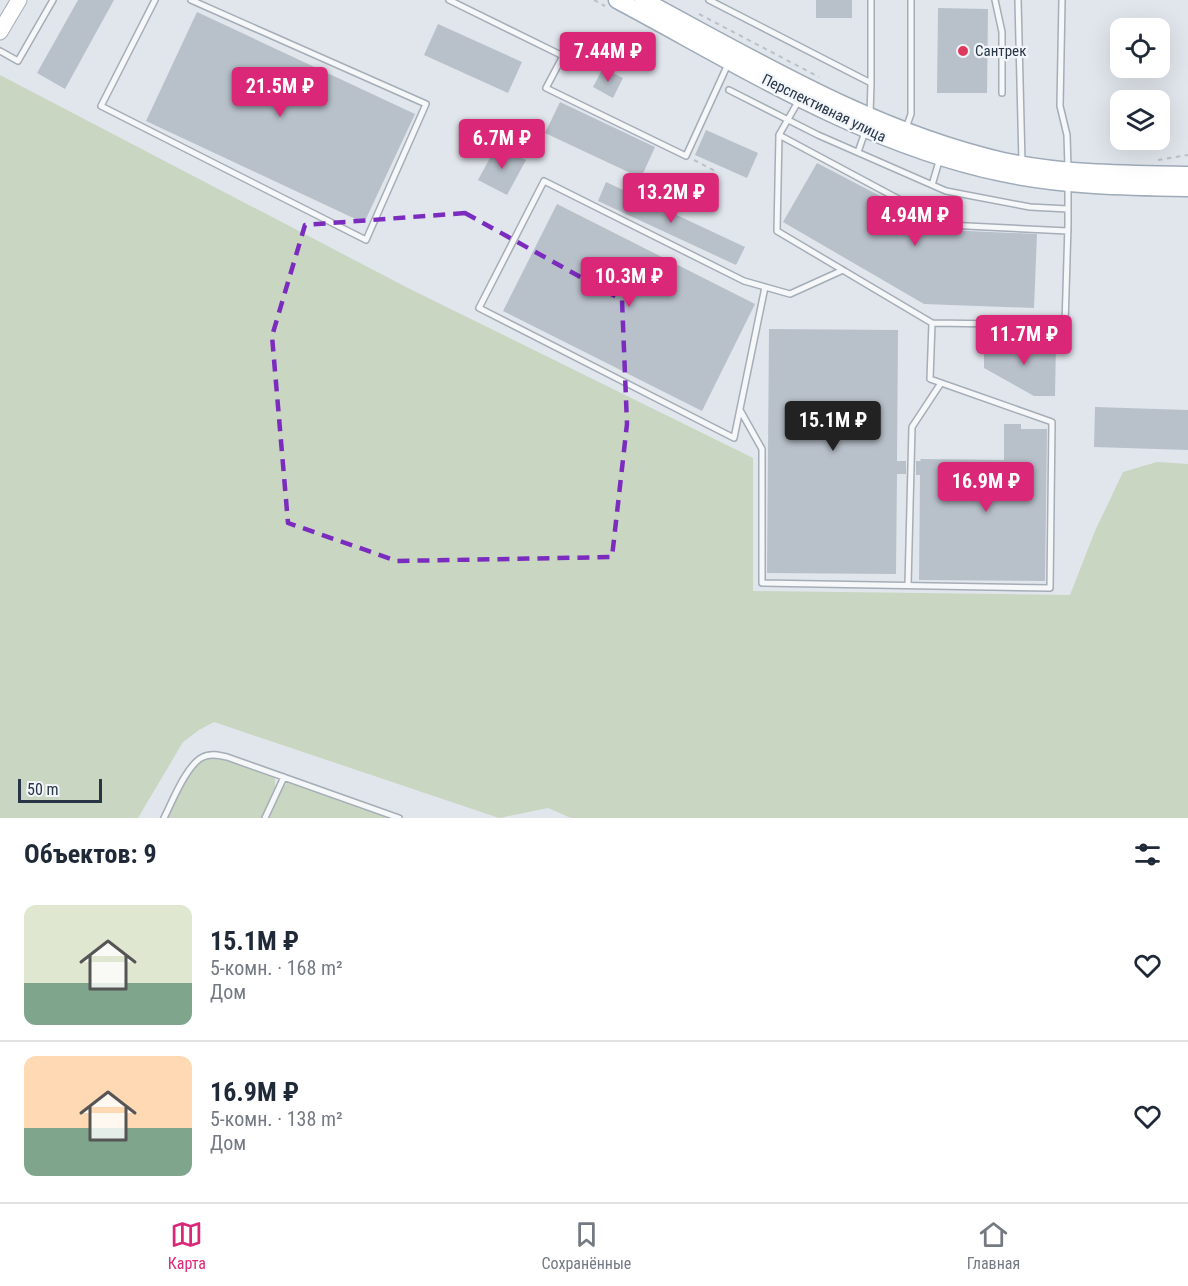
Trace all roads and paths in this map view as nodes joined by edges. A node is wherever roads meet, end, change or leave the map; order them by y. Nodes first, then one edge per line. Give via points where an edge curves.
1 (19, 0) edge
2 (53, 0) edge
3 (155, 0) edge
4 (191, 0) edge
5 (449, 0) edge
6 (617, 0) edge
7 (643, 0) edge
8 (709, 0) edge
9 (865, 0) edge
10 (911, 0) edge
11 (995, 0) edge
12 (1018, 0) edge
13 (1062, 0) edge
14 (871, 2) edge
15 (659, 10) edge
16 (695, 11) dead end
17 (0, 32) edge
18 (0, 51) edge
19 (733, 55) junction
20 (871, 83) junction
21 (809, 87) junction
22 (729, 90) dead end
23 (1002, 93) dead end
24 (788, 120) junction
25 (868, 124) junction
26 (779, 135) junction
27 (903, 137) junction
28 (858, 152) junction
29 (1188, 155) edge
30 (686, 156) junction
31 (941, 157) junction
32 (1148, 161) dead end
33 (1021, 170) junction
34 (715, 171) dead end
35 (1188, 175) edge
36 (1068, 177) junction
37 (932, 185) junction
38 (1188, 188) edge
39 (1068, 210) junction
40 (1068, 231) junction
41 (843, 270) junction
42 (765, 287) junction
43 (932, 323) junction
44 (941, 383) junction
45 (740, 410) junction
46 (908, 585) junction
47 (284, 777) junction
48 (164, 818) edge
49 (265, 818) edge
50 (399, 818) edge

1 - 17 main road
2 - 18 lane via 18,61
3 - 4 lane via 101,106 366,240 426,104
5 - 30 lane via 563,56 546,88
6 - 15 main road, Перспективная улица
7 - 15 main road, Перспективная улица
8 - 20 lane
9 - 14 lane
10 - 27 lane via 911,114
11 - 23 lane via 1002,32
12 - 33 lane
13 - 36 lane via 1060,106 1067,135
14 - 20 lane
15 - 19 main road, Перспективная улица
16 - 21 path
19 - 21 main road, Перспективная улица
19 - 30 lane
20 - 25 lane
21 - 24 lane
21 - 25 main road, Перспективная улица
22 - 24 lane
24 - 26 lane
24 - 28 lane
25 - 27 main road, Перспективная улица
25 - 28 lane
26 - 40 lane via 947,225
26 - 41 lane via 777,231
27 - 31 main road, Перспективная улица
27 - 33 main road, Перспективная улица
28 - 37 lane
29 - 32 path
30 - 34 path
31 - 33 main road, Перспективная улица
31 - 37 lane
33 - 36 main road, Перспективная улица
35 - 36 main road, Перспективная улица
36 - 38 main road, Перспективная улица via 1109,186
36 - 39 lane
37 - 39 lane via 1030,207
39 - 40 lane
40 - 43 lane via 1065,325
41 - 42 lane via 790,294
41 - 43 lane
42 - 45 lane
42 - 45 lane via 744,281 544,181 479,308 734,438
43 - 44 lane via 930,379
44 - 46 lane via 912,427
44 - 46 lane via 1052,422 1050,588
45 - 46 lane via 762,449 762,583
47 - 48 lane via 227,757 203,756 191,766
47 - 49 lane
47 - 50 lane

